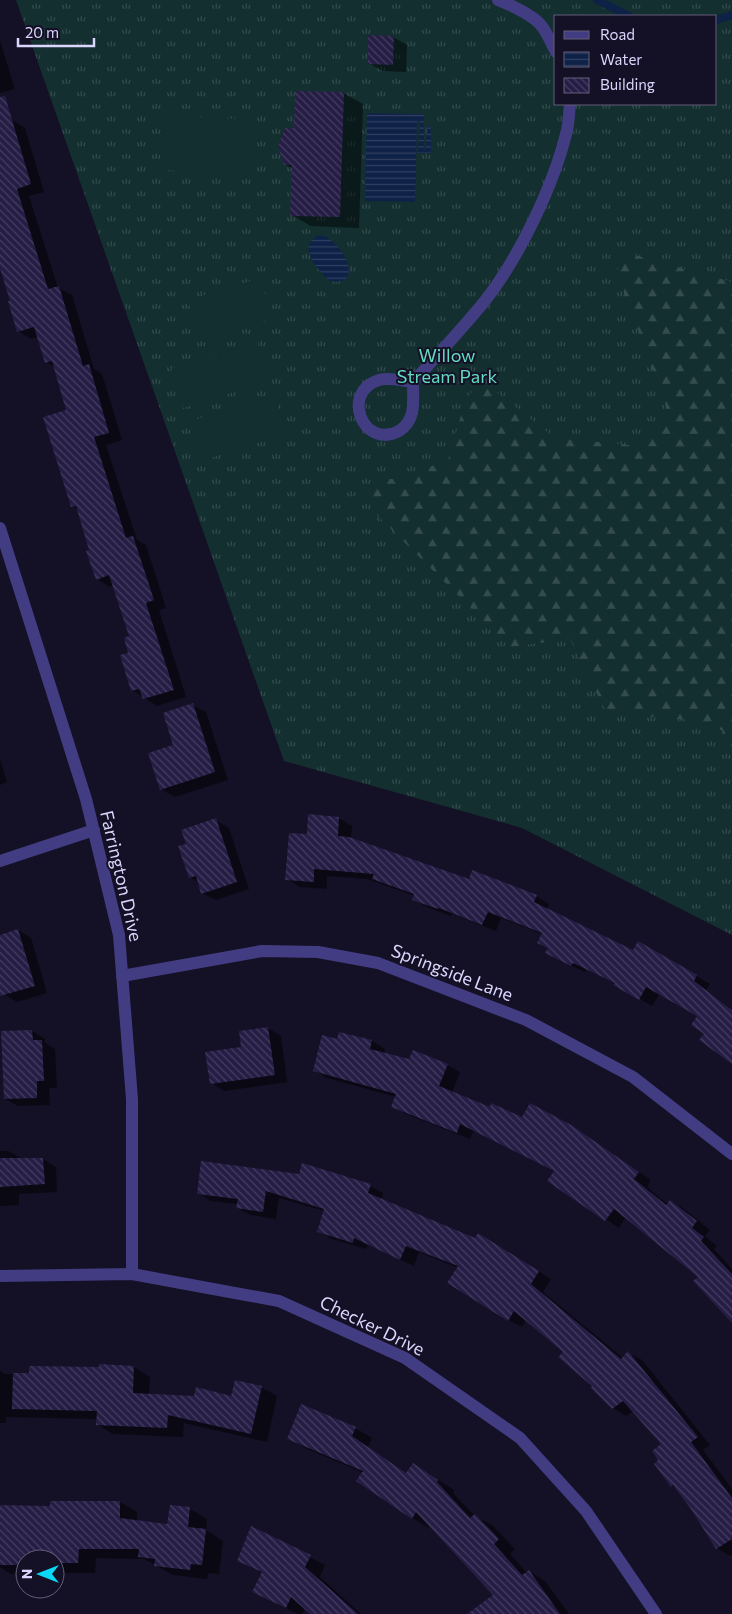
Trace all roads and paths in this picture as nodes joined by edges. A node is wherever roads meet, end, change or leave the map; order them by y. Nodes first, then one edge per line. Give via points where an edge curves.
1 (498, 0) edge
2 (554, 48) edge
3 (570, 105) edge
4 (413, 382) junction
5 (0, 528) edge
6 (94, 830) junction
7 (0, 861) edge
8 (122, 976) junction
9 (732, 1154) edge
10 (132, 1274) junction
11 (0, 1276) edge
12 (656, 1614) edge

1 - 2 street via 539,23
3 - 4 street via 567,130 556,165 536,216 510,264 485,301
4 - 4 street via 380,380 368,386 358,408 366,426 382,434 392,434 408,423 412,415
5 - 6 street, Farrington Drive
6 - 7 street
6 - 8 street, Farrington Drive via 119,935
8 - 9 street, Springside Lane via 262,951 318,952 378,963 526,1020 633,1077
8 - 10 street, Farrington Drive via 132,1099
10 - 11 street, Checker Drive
10 - 12 street, Checker Drive via 279,1301 405,1358 520,1438 586,1511

